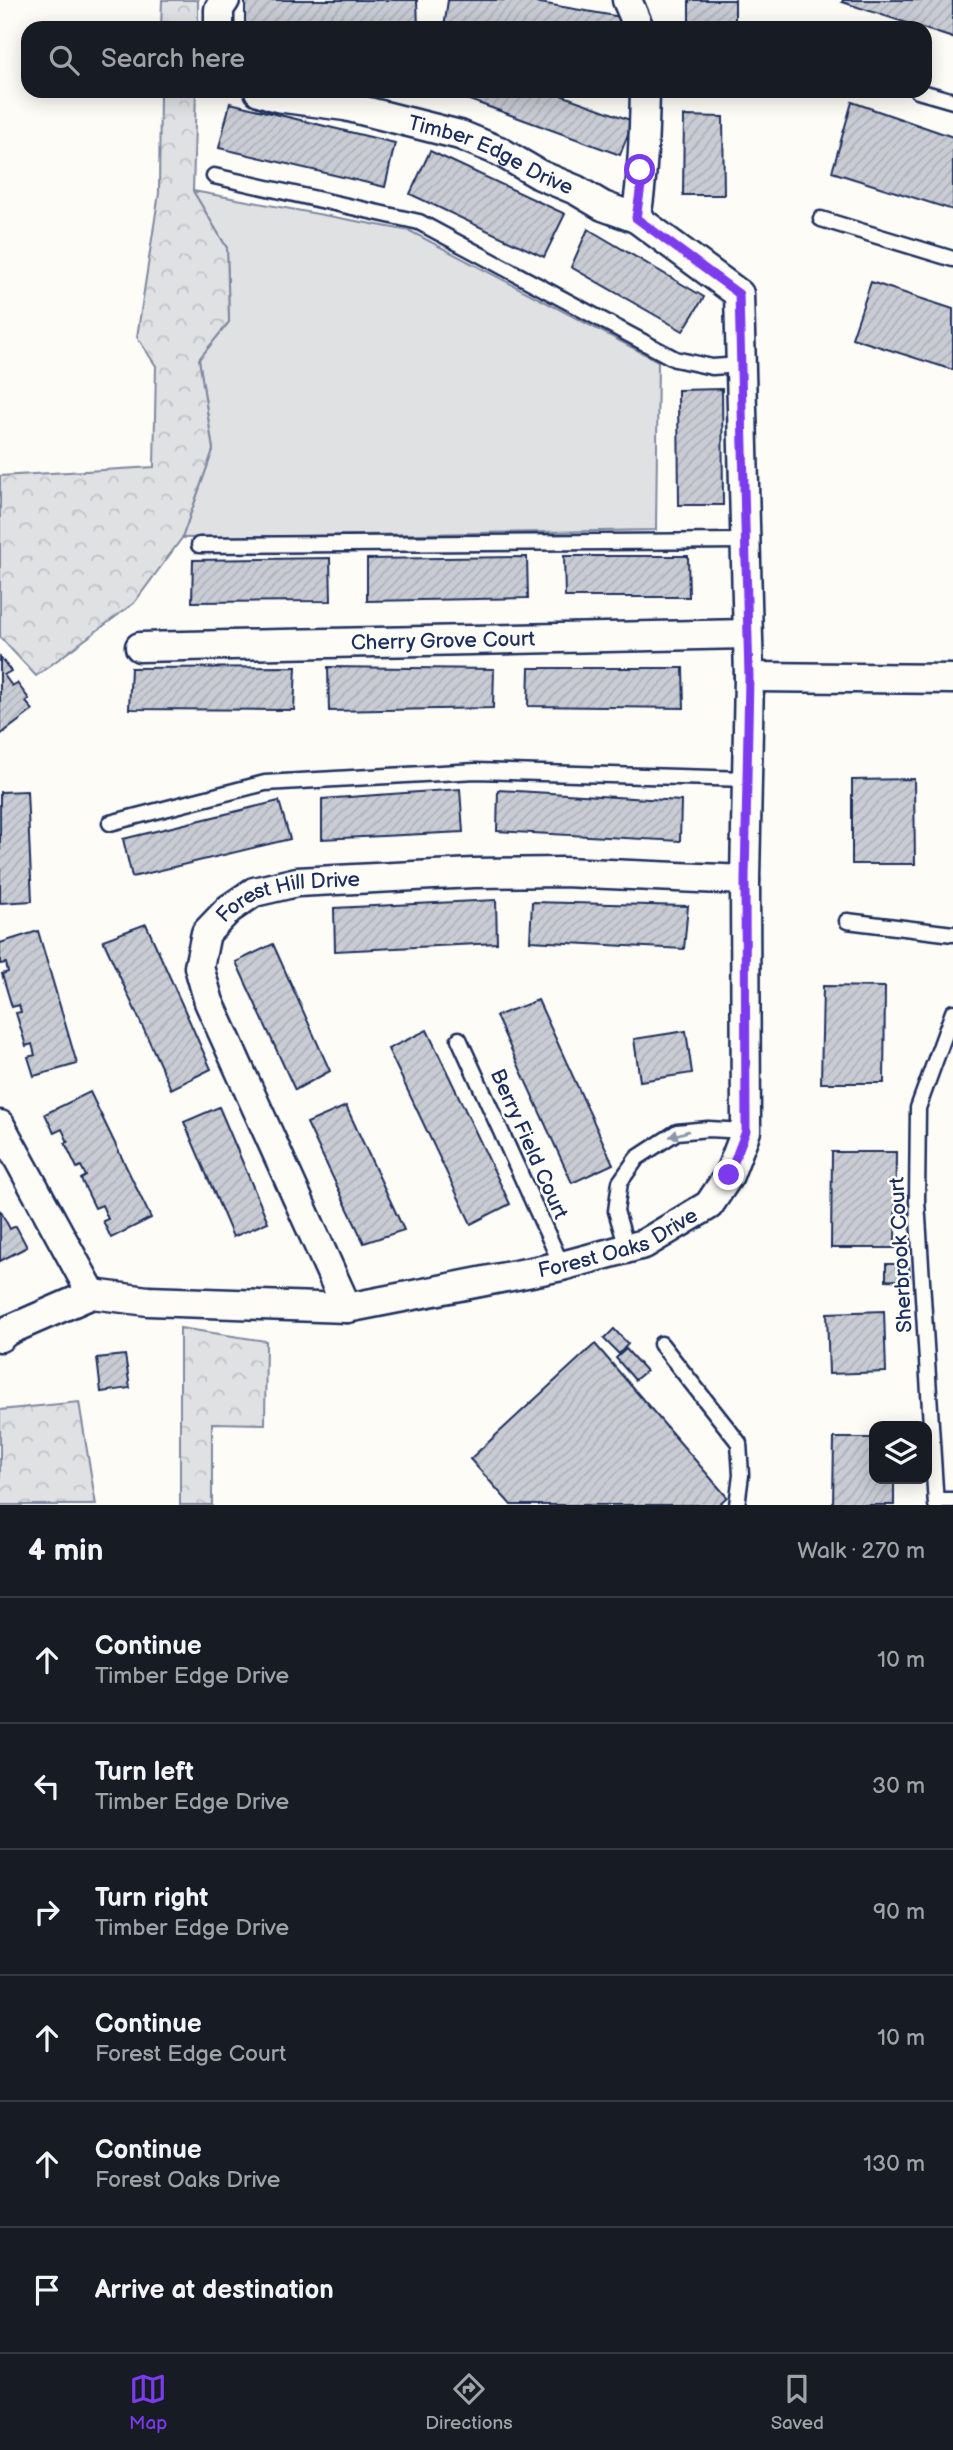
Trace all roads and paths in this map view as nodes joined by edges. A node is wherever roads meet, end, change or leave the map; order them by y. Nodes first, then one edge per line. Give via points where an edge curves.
1 (225, 0) edge
2 (627, 0) edge
3 (219, 21) edge
4 (636, 21) edge
5 (932, 95) edge
6 (285, 98) edge
7 (645, 98) edge
8 (953, 101) edge
9 (214, 176) dead end
10 (636, 218) junction
11 (821, 219) dead end
12 (953, 259) edge
13 (741, 365) junction
14 (745, 541) junction
15 (199, 545) dead end
16 (747, 635) junction
17 (140, 647) dead end
18 (749, 677) junction
19 (953, 679) edge
20 (747, 779) junction
21 (110, 823) dead end
22 (745, 880) junction
23 (847, 920) dead end
24 (953, 934) edge
25 (953, 1012) edge
26 (459, 1039) dead end
27 (0, 1125) edge
28 (746, 1131) junction
29 (627, 1248) junction
30 (562, 1266) junction
31 (92, 1294) junction
32 (347, 1308) junction
33 (0, 1337) edge
34 (661, 1343) dead end
35 (953, 1500) edge
36 (936, 1503) edge
37 (737, 1505) edge

1 - 3 street
2 - 4 street
5 - 8 lane
6 - 10 street, Timber Edge Drive via 345,106 460,135
7 - 10 street
9 - 13 lane via 419,222 675,359 712,367
10 - 13 street, Timber Edge Drive via 739,294
11 - 12 lane
13 - 14 street, Timber Edge Drive
14 - 15 lane
14 - 16 street, Timber Edge Drive
16 - 17 street, Cherry Grove Court
16 - 18 street, Timber Edge Drive
18 - 19 street
18 - 20 street, Forest Oaks Drive
20 - 21 lane via 476,771 265,783
20 - 22 street, Forest Oaks Drive
22 - 28 street, Forest Oaks Drive
22 - 32 street, Forest Hill Drive via 563,872 297,882 254,892 205,933 199,967 209,1002
23 - 24 lane
25 - 36 lane, Sherbrook Court via 918,1108 917,1201
26 - 30 lane, Berry Field Court
27 - 31 street
28 - 29 street, Forest Oaks Drive via 729,1175 709,1205 644,1244
28 -> 29 lane via 677,1132 637,1158 620,1182 616,1211
29 - 30 street, Forest Oaks Drive
30 - 32 street, Forest Oaks Drive
31 - 32 street, Forest Oaks Drive via 148,1301
31 - 33 street
34 - 37 lane via 739,1443
35 - 36 lane, Sherbrook Court

